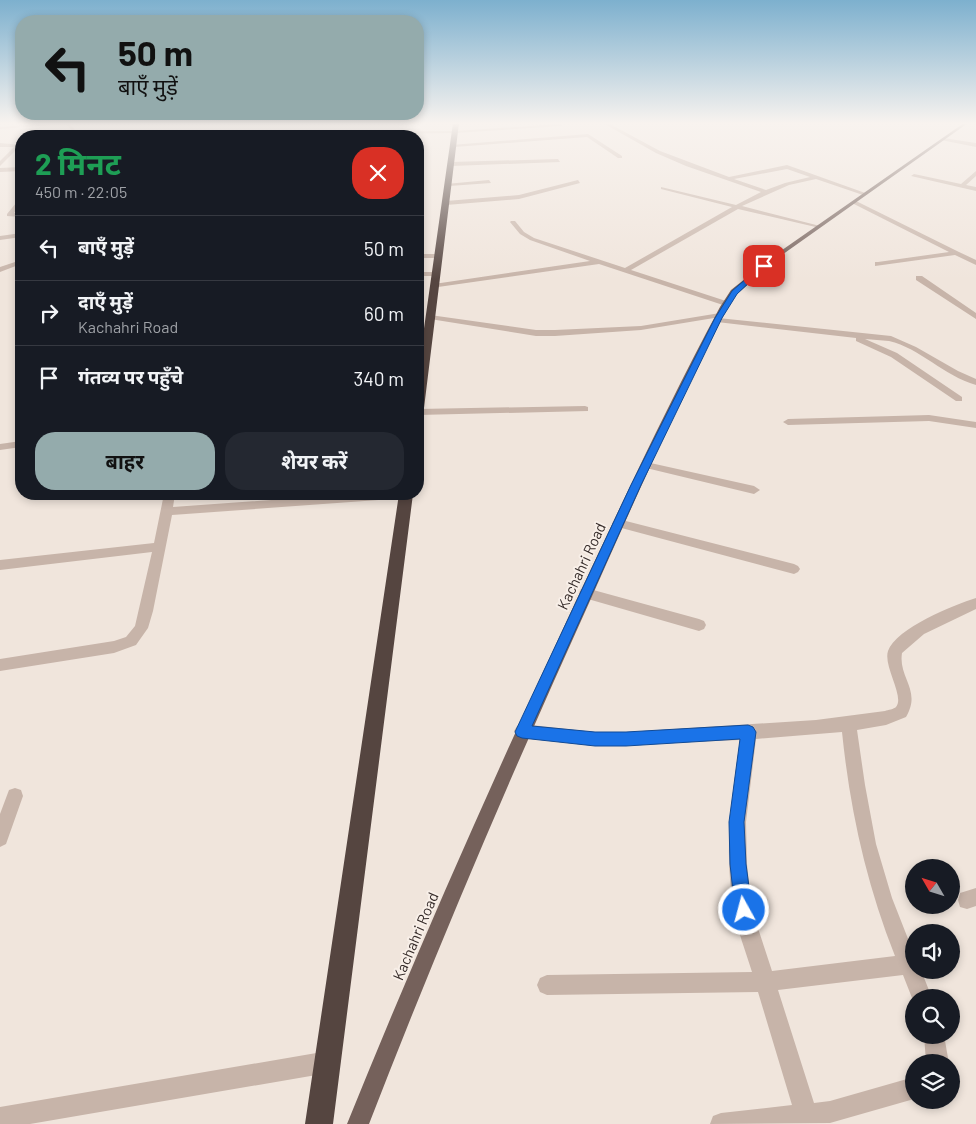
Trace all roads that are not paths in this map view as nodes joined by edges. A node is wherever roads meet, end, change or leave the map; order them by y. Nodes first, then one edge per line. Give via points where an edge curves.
1 (450, 175) edge
2 (719, 175) edge
3 (745, 175) edge
4 (809, 175) edge
5 (891, 175) edge
6 (914, 176) dead end
7 (974, 176) edge
8 (816, 178) junction
9 (728, 179) junction
10 (489, 182) dead end
11 (578, 182) dead end
12 (449, 184) junction
13 (962, 186) junction
14 (663, 188) dead end
15 (976, 189) edge
16 (766, 192) junction
17 (865, 194) junction
18 (854, 202) junction
19 (446, 203) junction
20 (15, 206) edge
21 (737, 207) junction
22 (15, 215) edge
23 (513, 222) dead end
24 (818, 227) junction
25 (15, 236) edge
26 (0, 238) edge
27 (957, 254) junction
28 (424, 256) edge
29 (438, 256) junction
30 (600, 262) junction
31 (976, 263) edge
32 (15, 264) edge
33 (878, 264) dead end
34 (0, 270) edge
35 (626, 270) junction
36 (424, 274) edge
37 (436, 274) junction
38 (919, 278) dead end
39 (434, 286) junction
40 (721, 313) junction
41 (975, 316) edge
42 (430, 317) junction
43 (844, 333) junction
44 (424, 364) edge
45 (976, 382) edge
46 (959, 399) dead end
47 (585, 409) dead end
48 (424, 410) edge
49 (788, 422) dead end
50 (976, 425) edge
51 (15, 445) edge
52 (0, 447) edge
53 (646, 465) junction
54 (754, 490) dead end
55 (169, 500) edge
56 (326, 500) edge
57 (405, 500) edge
58 (166, 512) junction
59 (618, 524) junction
60 (159, 547) junction
61 (0, 565) edge
62 (794, 569) dead end
63 (586, 593) junction
64 (976, 603) edge
65 (699, 625) dead end
66 (0, 665) edge
67 (849, 725) junction
68 (522, 732) junction
69 (748, 732) junction
70 (15, 796) dead end
71 (0, 838) edge
72 (905, 954) edge
73 (905, 964) edge
74 (764, 982) junction
75 (547, 985) dead end
76 (328, 1062) junction
77 (905, 1091) edge
78 (806, 1114) junction
79 (0, 1118) edge
80 (320, 1124) edge
81 (358, 1124) edge
82 (721, 1124) edge

1 - 12 highway
2 - 9 street
3 - 9 street
4 - 8 street
5 - 17 main road, Kachahri Road
6 - 13 street
7 - 13 street
8 - 16 street
8 - 17 street
9 - 16 street
10 - 12 street
11 - 19 street via 519,198
12 - 19 highway
13 - 15 street
14 - 21 street
16 - 21 street
17 - 18 main road, Kachahri Road
18 - 24 main road, Kachahri Road
18 - 27 street
19 - 29 highway
20 - 22 street via 8,214
21 - 24 street
21 - 35 street
23 - 30 street via 526,236
24 - 40 main road, Kachahri Road via 734,292
25 - 26 street
27 - 31 street
27 - 33 street
28 - 29 street
29 - 37 highway
30 - 35 street
30 - 39 street
32 - 34 street
35 - 40 street
36 - 37 street
37 - 39 highway
38 - 41 street
39 - 42 highway
40 - 42 street via 641,328 555,334
40 - 43 street
40 - 53 main road, Kachahri Road
42 - 44 highway
43 - 45 street via 898,341
43 - 46 street via 894,355
47 - 48 street
49 - 50 street via 929,418
51 - 52 street
53 - 54 street
53 - 59 main road, Kachahri Road
55 - 58 street
56 - 58 street
57 - 76 highway
58 - 60 street
59 - 62 street
59 - 63 main road, Kachahri Road
60 - 61 street
60 - 66 street via 146,610 139,633 131,641 114,647
63 - 65 street
63 - 68 main road, Kachahri Road
64 - 67 street via 910,635 895,650 905,698 905,707 900,714
67 - 69 street
67 - 72 street via 854,772 870,853 878,884
68 - 69 street via 595,739
68 - 81 main road, Kachahri Road via 411,989
69 - 74 street via 737,822 738,864 744,910
70 - 71 street
73 - 74 street
74 - 75 street
74 - 78 street
76 - 79 street
76 - 80 highway
77 - 78 street via 830,1112
78 - 82 street

